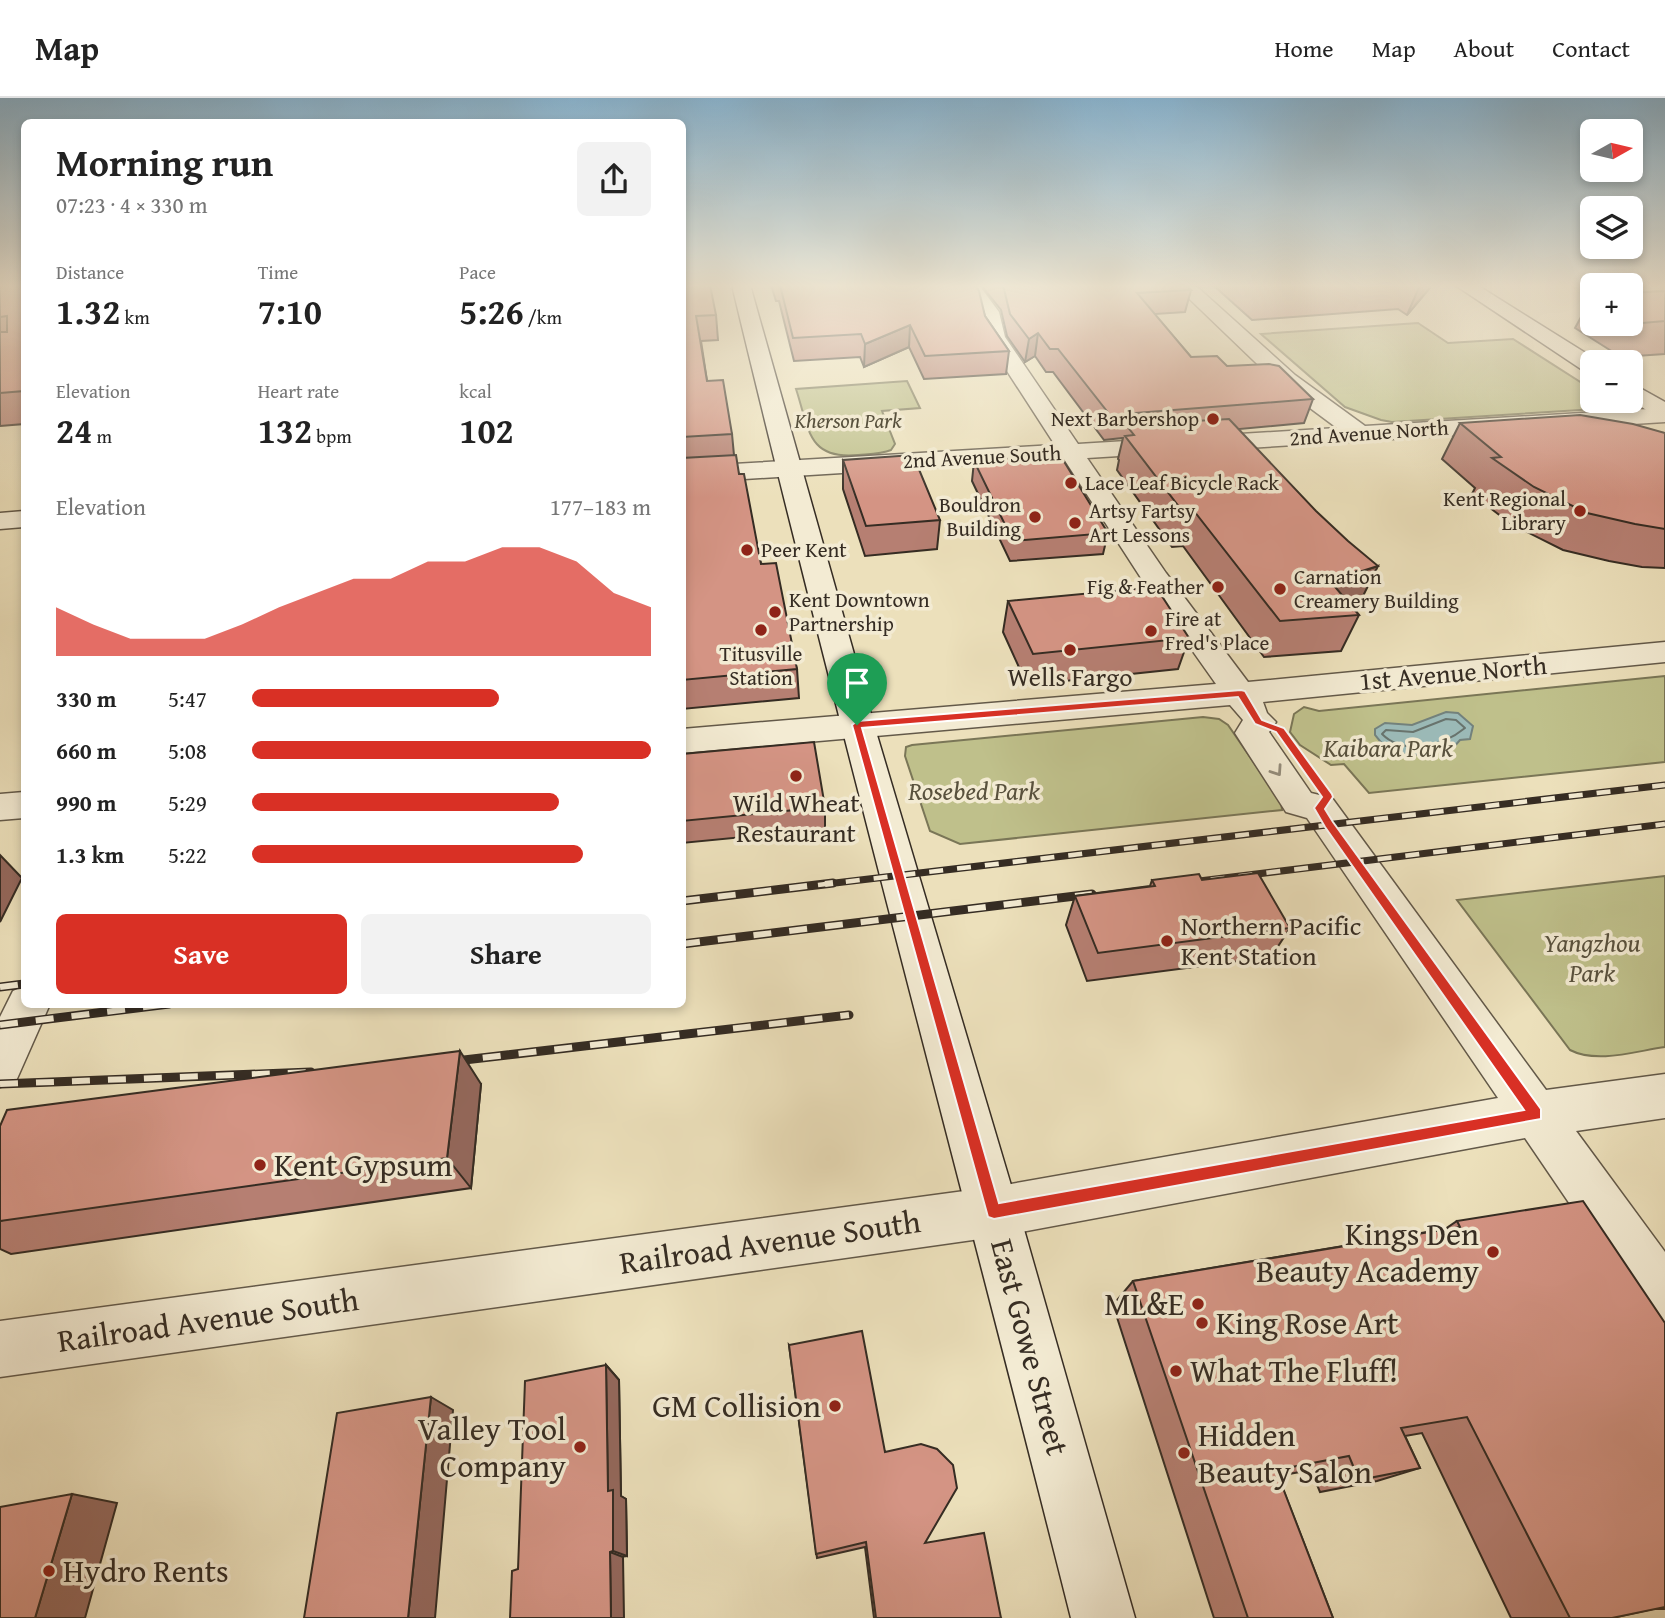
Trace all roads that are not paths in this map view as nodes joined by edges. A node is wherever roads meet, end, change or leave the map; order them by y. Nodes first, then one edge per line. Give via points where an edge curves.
1 (760, 356) edge
2 (1008, 356) edge
3 (1261, 356) edge
4 (1643, 398) edge
5 (1665, 413) edge
6 (1359, 433) junction
7 (1073, 452) junction
8 (789, 469) junction
9 (686, 475) edge
10 (21, 519) edge
11 (0, 521) edge
12 (1665, 652) edge
13 (1250, 708) junction
14 (857, 725) junction
15 (686, 741) edge
16 (21, 805) edge
17 (0, 807) edge
18 (26, 1008) edge
19 (0, 1066) edge
20 (1665, 1096) edge
21 (1536, 1114) junction
22 (994, 1212) junction
23 (1665, 1297) edge
24 (0, 1349) edge
25 (1102, 1618) edge

1 - 8 street, East Gowe Street
2 - 7 street
3 - 6 street
4 - 5 street
5 - 6 street, 2nd Avenue North
6 - 7 street, 2nd Avenue North
7 - 8 street, 2nd Avenue South
7 - 13 street via 1155,578
8 - 9 street, 2nd Avenue South
8 - 14 street, East Gowe Street
10 - 11 street
12 - 13 street, 1st Avenue North
13 - 14 street, 1st Avenue North
13 - 21 street via 1252,733 1299,803 1324,816
14 - 15 street, 1st Avenue North
14 - 22 street, East Gowe Street
16 - 17 street
18 - 19 street
20 - 21 street, Railroad Avenue South
21 - 22 street, Railroad Avenue South
21 - 23 street
22 - 24 street, Railroad Avenue South
22 - 25 street, East Gowe Street

